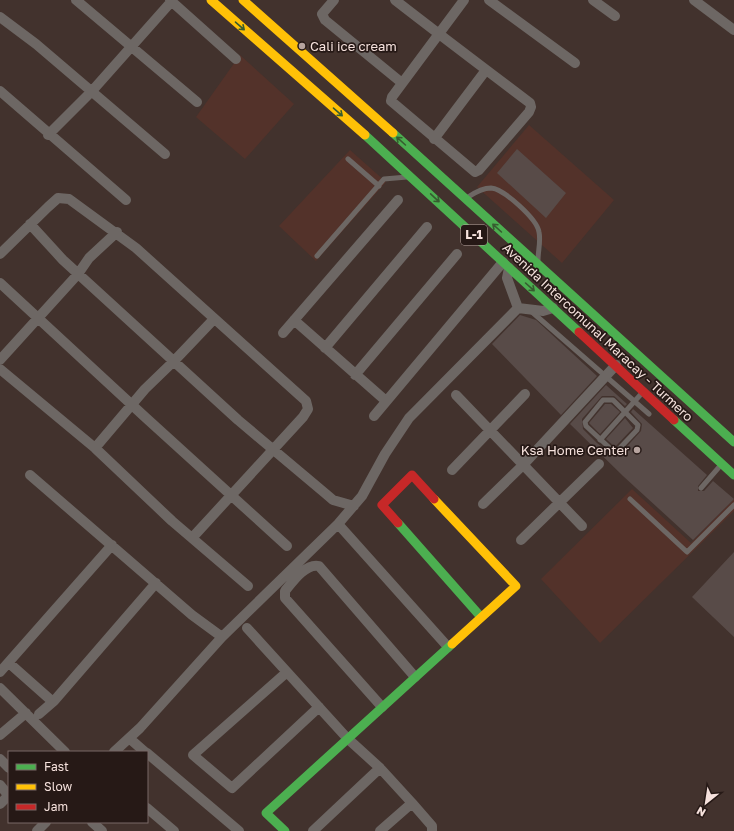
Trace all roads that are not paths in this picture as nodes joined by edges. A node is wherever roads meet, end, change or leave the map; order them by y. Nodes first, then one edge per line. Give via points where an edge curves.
1 (76, 0) edge
2 (211, 0) edge
3 (243, 0) edge
4 (334, 0) edge
5 (395, 0) edge
6 (464, 0) edge
7 (489, 0) edge
8 (593, 0) edge
9 (694, 0) edge
10 (170, 1) edge
11 (614, 16) dead end
12 (0, 17) edge
13 (734, 30) edge
14 (439, 34) junction
15 (131, 45) junction
16 (236, 59) dead end
17 (575, 63) dead end
18 (486, 70) junction
19 (402, 83) junction
20 (0, 91) edge
21 (92, 91) junction
22 (197, 102) dead end
23 (48, 135) junction
24 (434, 139) junction
25 (165, 154) dead end
26 (348, 159) dead end
27 (411, 176) junction
28 (378, 186) junction
29 (126, 200) dead end
30 (398, 200) dead end
31 (466, 201) junction
32 (30, 224) junction
33 (427, 227) dead end
34 (117, 232) junction
35 (0, 254) edge
36 (457, 254) dead end
37 (317, 256) dead end
38 (506, 265) junction
39 (540, 266) junction
40 (78, 274) junction
41 (0, 283) edge
42 (518, 308) junction
43 (553, 308) junction
44 (532, 311) junction
45 (214, 319) junction
46 (38, 320) junction
47 (294, 320) junction
48 (283, 333) dead end
49 (325, 348) junction
50 (0, 360) edge
51 (174, 361) junction
52 (616, 365) junction
53 (0, 369) edge
54 (355, 374) junction
55 (606, 375) junction
56 (643, 392) junction
57 (525, 394) dead end
58 (456, 395) dead end
59 (386, 401) junction
60 (635, 401) junction
61 (132, 406) junction
62 (625, 411) junction
63 (650, 414) dead end
64 (374, 416) dead end
65 (490, 430) junction
66 (600, 440) junction
67 (734, 442) edge
68 (95, 448) junction
69 (274, 450) junction
70 (599, 464) dead end
71 (722, 464) junction
72 (523, 465) junction
73 (452, 470) dead end
74 (30, 475) dead end
75 (734, 475) edge
76 (702, 488) dead end
77 (232, 496) junction
78 (630, 499) dead end
79 (559, 502) junction
80 (483, 504) dead end
81 (734, 505) edge
82 (354, 506) junction
83 (338, 524) junction
84 (582, 526) dead end
85 (192, 538) junction
86 (521, 540) dead end
87 (112, 545) junction
88 (287, 546) dead end
89 (156, 583) junction
90 (248, 586) dead end
91 (481, 617) junction
92 (247, 628) dead end
93 (222, 637) junction
94 (448, 647) junction
95 (9, 663) junction
96 (0, 672) edge
97 (287, 672) junction
98 (415, 677) junction
99 (0, 688) edge
100 (53, 702) junction
101 (319, 707) junction
102 (382, 707) junction
103 (26, 713) junction
104 (39, 714) dead end
105 (0, 735) edge
106 (129, 738) junction
107 (347, 738) junction
108 (62, 751) edge
109 (115, 751) edge
110 (145, 751) edge
111 (148, 754) edge
112 (0, 759) edge
113 (8, 767) edge
114 (380, 768) junction
115 (0, 786) edge
116 (8, 794) edge
117 (8, 796) edge
118 (412, 803) junction
119 (0, 804) edge
120 (148, 809) edge
121 (93, 823) edge
122 (102, 831) edge
123 (174, 831) edge
124 (239, 831) edge
125 (285, 831) edge
126 (313, 831) edge
127 (380, 831) edge
128 (432, 831) edge

1 - 15 street
2 -> 27 main road, Avenida Intercomunal Maracay - Turmero / L-1
31 -> 3 main road, Avenida Intercomunal Maracay - Turmero / L-1
4 - 19 street via 322,14 325,20
5 - 14 street
6 - 14 street
7 - 17 street
8 - 11 street
9 - 13 street
10 - 15 street
10 - 16 street
12 - 21 street
14 - 18 street
14 - 19 street
15 - 21 street
15 - 22 street
18 - 24 street
18 - 24 street via 530,103 529,112 475,172
19 - 24 street via 391,101
20 - 23 street
21 - 23 street
21 - 25 street
23 - 29 street
26 - 28 lane
27 - 28 lane via 384,179
27 -> 38 main road, Avenida Intercomunal Maracay - Turmero / L-1
28 - 37 lane
30 - 47 street
39 -> 31 main road, Avenida Intercomunal Maracay - Turmero / L-1
31 - 39 lane via 469,196 485,188 492,188 502,192 532,218 539,231
32 - 34 street via 58,198 64,197 77,203 94,218
32 - 35 street
32 - 40 street
33 - 49 street
34 - 40 street via 89,258
34 - 45 street
36 - 54 street
38 - 42 street via 507,278
38 -> 43 main road, Avenida Intercomunal Maracay - Turmero / L-1
38 - 59 street
39 - 67 main road, Avenida Intercomunal Maracay - Turmero / L-1
40 - 46 street
40 - 51 street
41 - 46 street
42 - 44 street
42 - 82 street via 409,418
43 - 44 street
43 - 52 main road, Avenida Intercomunal Maracay - Turmero / L-1
44 - 55 lane
45 - 51 street
45 - 69 street via 307,404 307,412
46 - 50 street
46 - 61 street
47 - 48 street
47 - 49 street
49 - 54 street
51 - 61 street
51 - 69 street
52 - 55 street
52 - 56 main road, Avenida Intercomunal Maracay - Turmero / L-1
53 - 68 street
54 - 59 street
55 - 60 lane
55 - 72 street
56 - 60 lane
56 - 71 main road, Avenida Intercomunal Maracay - Turmero / L-1
57 - 65 street
58 - 65 street
59 - 64 street
60 - 62 lane
60 - 63 lane
61 - 68 street
61 - 77 street
62 - 66 lane
62 - 66 lane via 638,425 637,430 617,450 613,451
62 - 66 lane via 613,400 604,400 585,422
65 - 72 street
65 - 73 street
68 - 85 street
69 - 77 street
69 - 82 street via 333,500
70 - 79 street
71 - 75 main road, Avenida Intercomunal Maracay - Turmero / L-1
71 - 76 lane
72 - 79 street
72 - 80 street
74 - 87 street
77 - 85 street
77 - 88 street
78 - 81 lane via 687,552
79 - 84 street
79 - 86 street
82 - 83 street
83 - 93 street
83 - 94 street
85 - 90 street
87 - 89 street
87 - 95 street
89 - 93 street
89 - 100 street
91 - 91 main road via 516,586 412,475 382,505
91 - 94 main road
92 - 97 street
93 - 106 street
94 - 98 main road
95 - 96 street
95 - 100 street
97 - 101 street
97 - 101 street via 193,755 232,788
98 - 102 main road
98 - 102 street via 319,566 305,570 285,591 286,598
99 - 103 street
100 - 104 street
101 - 107 street
102 - 107 main road
103 - 105 street
103 - 108 street
106 - 109 street
106 - 110 street
107 - 114 street
107 - 125 main road via 266,813
111 - 124 street
112 - 113 street
114 - 118 street
114 - 126 street
115 - 116 street
117 - 119 street
118 - 127 street
118 - 128 street via 432,826
120 - 123 street
121 - 122 street

